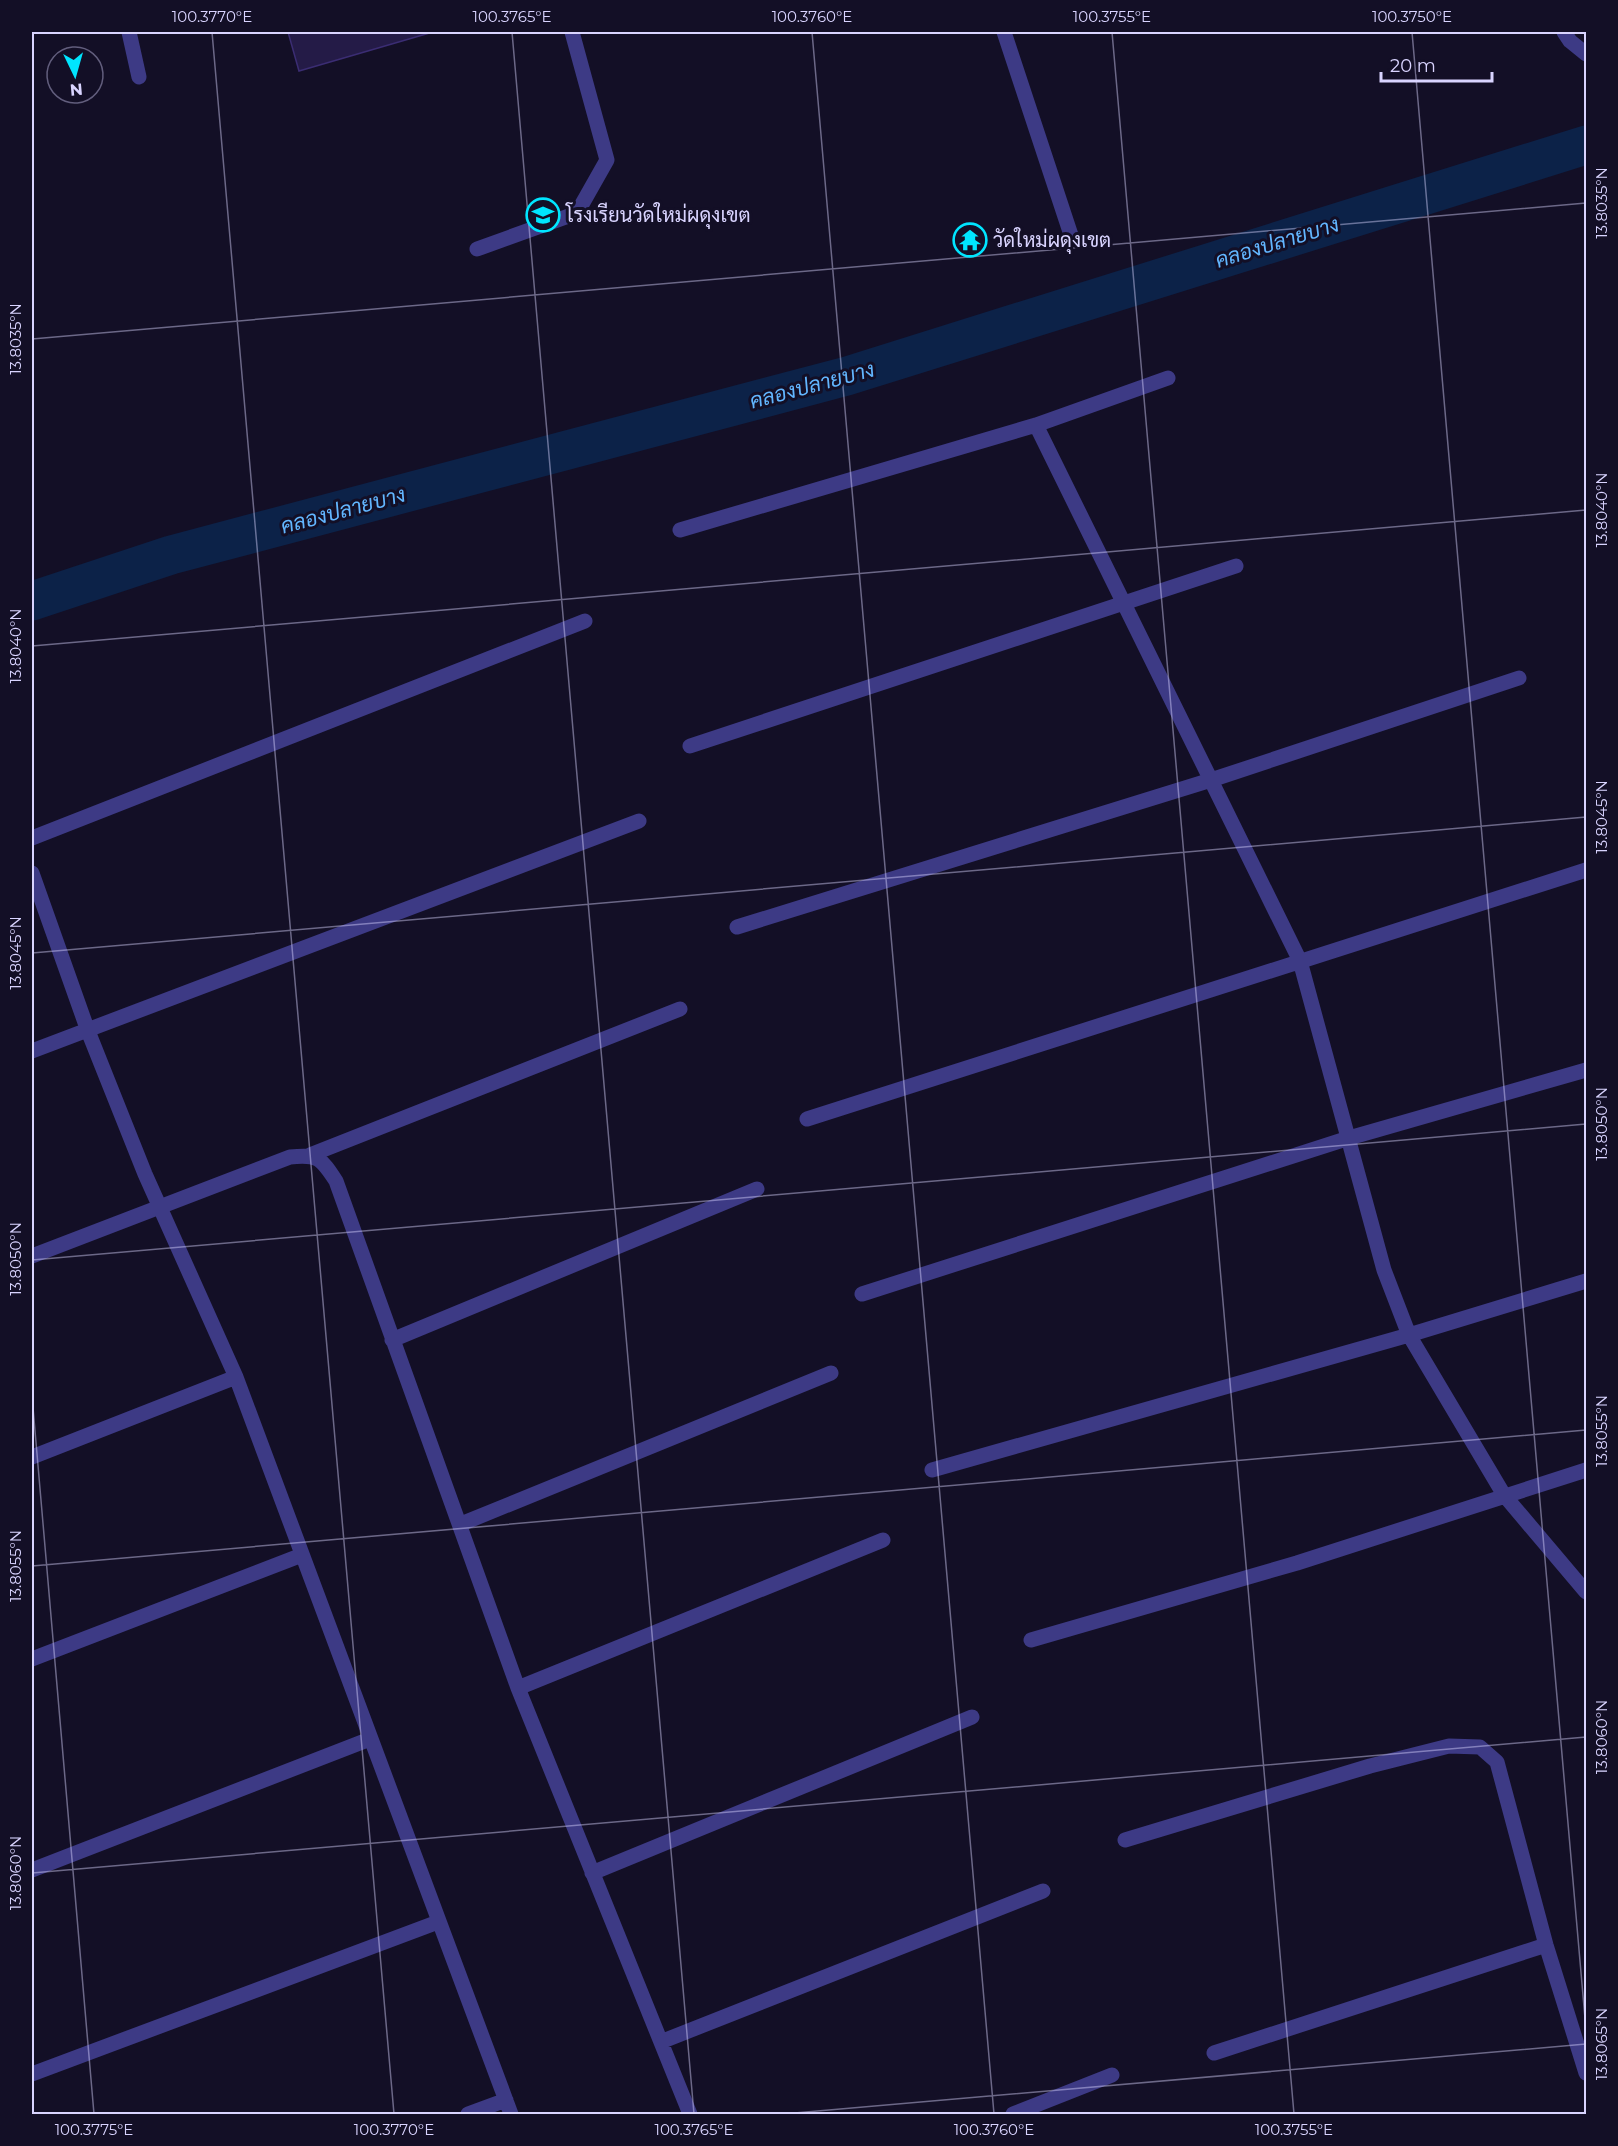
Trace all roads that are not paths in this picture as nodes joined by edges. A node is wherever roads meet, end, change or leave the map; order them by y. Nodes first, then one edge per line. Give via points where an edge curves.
1 (129, 32) edge
2 (572, 32) edge
3 (1004, 32) edge
4 (1564, 32) edge
5 (1587, 54) edge
6 (139, 77) dead end
7 (1071, 235) dead end
8 (477, 249) dead end
9 (1168, 378) dead end
10 (1036, 425) junction
11 (680, 530) dead end
12 (1236, 566) dead end
13 (1124, 603) junction
14 (585, 621) dead end
15 (1519, 678) dead end
16 (690, 746) dead end
17 (1211, 780) junction
18 (639, 821) dead end
19 (32, 838) edge
20 (1587, 870) edge
21 (32, 873) edge
22 (737, 927) dead end
23 (1300, 961) junction
24 (680, 1009) dead end
25 (88, 1031) junction
26 (32, 1051) edge
27 (1587, 1070) edge
28 (807, 1119) dead end
29 (1350, 1138) junction
30 (310, 1155) junction
31 (757, 1189) dead end
32 (160, 1207) junction
33 (32, 1256) edge
34 (1587, 1281) edge
35 (862, 1294) dead end
36 (1409, 1335) junction
37 (392, 1340) junction
38 (831, 1372) dead end
39 (236, 1377) junction
40 (32, 1457) edge
41 (932, 1470) dead end
42 (1587, 1470) edge
43 (1504, 1495) junction
44 (461, 1524) junction
45 (883, 1540) dead end
46 (302, 1555) junction
47 (1587, 1592) edge
48 (1031, 1640) dead end
49 (32, 1659) edge
50 (518, 1688) junction
51 (972, 1717) dead end
52 (370, 1739) junction
53 (1125, 1840) dead end
54 (32, 1870) edge
55 (591, 1874) junction
56 (1043, 1891) dead end
57 (438, 1922) junction
58 (1546, 1945) junction
59 (663, 2041) junction
60 (1214, 2053) dead end
61 (1587, 2073) edge
62 (32, 2074) edge
63 (1112, 2075) dead end
64 (509, 2107) edge
65 (468, 2115) edge
66 (690, 2115) edge
67 (1014, 2115) edge

1 - 6 street
2 - 8 street via 607,160 577,213
3 - 7 street
4 - 5 street
9 - 10 street
10 - 11 street
10 - 13 street
12 - 13 street
13 - 16 street
13 - 17 street
14 - 19 street
15 - 17 street
17 - 22 street
17 - 23 street
18 - 25 street
20 - 23 street
21 - 25 street
23 - 28 street
23 - 29 street
24 - 30 street
25 - 26 street
25 - 32 street
27 - 29 street
29 - 35 street
29 - 36 street via 1384,1269
30 - 32 street via 290,1157
30 - 37 street via 323,1161 336,1181
31 - 37 street
32 - 33 street
32 - 39 street
34 - 36 street
36 - 41 street
36 - 43 street
37 - 44 street
38 - 44 street
39 - 40 street
39 - 46 street
42 - 43 street
43 - 47 street
43 - 48 street via 1297,1563
44 - 50 street
45 - 50 street
46 - 49 street
46 - 52 street
50 - 55 street
51 - 55 street
52 - 54 street
52 - 57 street
53 - 58 street via 1370,1766 1449,1746 1480,1747 1497,1762
55 - 59 street
56 - 59 street
57 - 62 street
57 - 64 street
58 - 60 street
58 - 61 street
59 - 66 street
63 - 67 street
64 - 65 street

